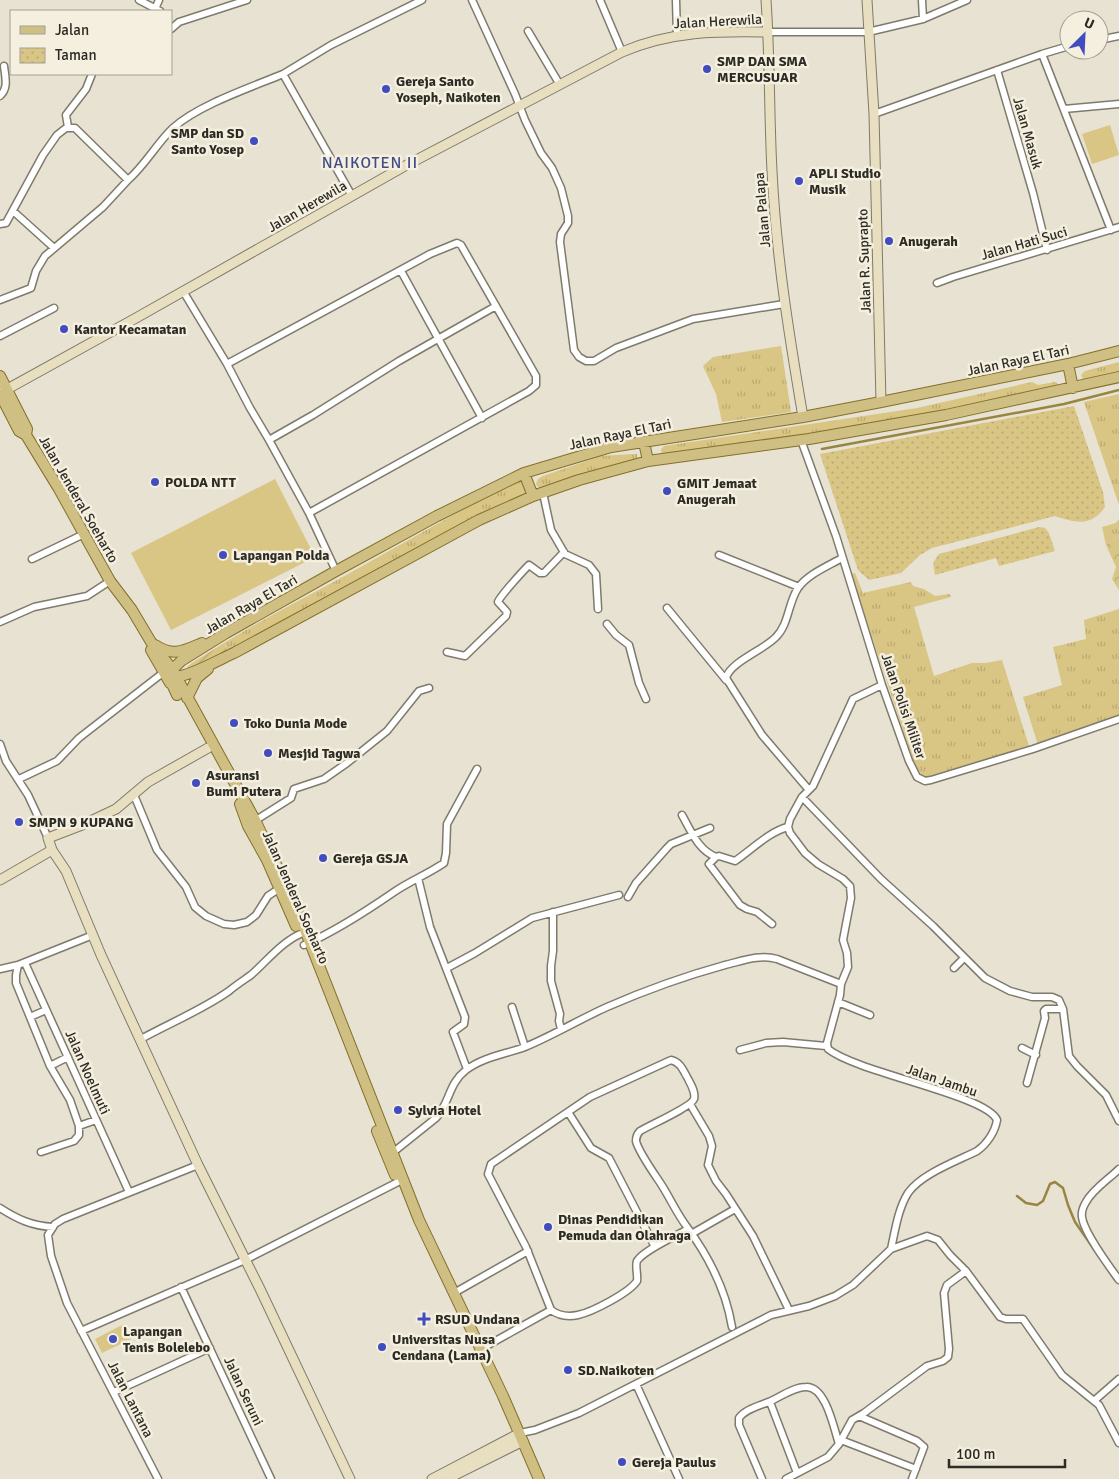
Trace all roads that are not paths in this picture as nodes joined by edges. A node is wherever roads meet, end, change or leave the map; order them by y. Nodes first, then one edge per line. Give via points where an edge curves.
1 (139, 0) edge
2 (159, 0) edge
3 (247, 0) edge
4 (422, 0) edge
5 (472, 0) edge
6 (600, 0) edge
7 (676, 0) edge
8 (766, 0) edge
9 (867, 0) edge
10 (922, 0) edge
11 (967, 0) edge
12 (158, 10) edge
13 (172, 18) edge
14 (923, 19) junction
15 (179, 22) junction
16 (172, 28) edge
17 (528, 31) dead end
18 (768, 32) junction
19 (868, 32) junction
20 (675, 35) junction
21 (1059, 49) edge
22 (622, 52) junction
23 (1042, 54) junction
24 (5, 65) edge
25 (997, 70) junction
26 (283, 74) junction
27 (92, 75) edge
28 (560, 86) junction
29 (0, 96) edge
30 (1119, 104) edge
31 (520, 106) junction
32 (1064, 109) junction
33 (874, 114) junction
34 (68, 127) junction
35 (128, 180) junction
36 (352, 196) junction
37 (13, 210) junction
38 (0, 224) edge
39 (1119, 228) edge
40 (1111, 230) junction
41 (53, 247) junction
42 (1047, 250) junction
43 (401, 271) junction
44 (937, 284) dead end
45 (183, 290) junction
46 (0, 300) edge
47 (784, 304) junction
48 (496, 306) junction
49 (54, 308) dead end
50 (0, 336) edge
51 (438, 339) junction
52 (1119, 351) edge
53 (227, 364) junction
54 (1068, 364) junction
55 (0, 376) edge
56 (1119, 376) edge
57 (1073, 388) junction
58 (2, 393) edge
59 (881, 402) junction
60 (803, 416) junction
61 (482, 418) junction
62 (270, 440) junction
63 (801, 440) junction
64 (644, 442) junction
65 (648, 461) junction
66 (524, 473) junction
67 (538, 494) junction
68 (309, 513) junction
69 (84, 534) junction
70 (564, 552) junction
71 (719, 555) dead end
72 (842, 558) junction
73 (32, 559) dead end
74 (336, 571) junction
75 (110, 581) junction
76 (799, 587) junction
77 (667, 608) dead end
78 (598, 609) dead end
79 (0, 622) edge
80 (607, 624) dead end
81 (226, 633) junction
82 (151, 647) junction
83 (447, 652) dead end
84 (234, 653) junction
85 (171, 673) junction
86 (726, 680) junction
87 (882, 685) junction
88 (429, 688) dead end
89 (182, 696) junction
90 (646, 699) dead end
91 (1119, 719) edge
92 (0, 744) edge
93 (208, 748) junction
94 (3, 762) edge
95 (477, 769) dead end
96 (19, 779) junction
97 (809, 790) junction
98 (134, 795) junction
99 (802, 797) junction
100 (682, 816) dead end
101 (252, 823) junction
102 (788, 827) junction
103 (710, 828) dead end
104 (691, 837) junction
105 (48, 838) junction
106 (52, 850) junction
107 (716, 857) junction
108 (418, 878) junction
109 (0, 880) edge
110 (280, 888) junction
111 (619, 895) dead end
112 (628, 897) dead end
113 (552, 912) junction
114 (772, 924) dead end
115 (302, 933) junction
116 (93, 935) junction
117 (307, 944) junction
118 (964, 958) junction
119 (25, 963) junction
120 (18, 966) junction
121 (447, 968) junction
122 (954, 968) dead end
123 (0, 969) edge
124 (842, 984) junction
125 (838, 1002) junction
126 (512, 1007) dead end
127 (1063, 1009) junction
128 (46, 1010) junction
129 (870, 1014) dead end
130 (30, 1017) junction
131 (561, 1029) junction
132 (141, 1039) junction
133 (526, 1046) junction
134 (826, 1046) junction
135 (1022, 1048) dead end
136 (740, 1050) dead end
137 (1036, 1055) junction
138 (68, 1058) junction
139 (50, 1066) junction
140 (467, 1069) junction
141 (1026, 1082) dead end
142 (690, 1104) junction
143 (568, 1112) junction
144 (96, 1120) junction
145 (1119, 1121) edge
146 (78, 1126) junction
147 (42, 1152) dead end
148 (390, 1154) junction
149 (198, 1165) junction
150 (1119, 1169) edge
151 (398, 1182) junction
152 (129, 1192) junction
153 (0, 1208) edge
154 (735, 1209) junction
155 (422, 1224) junction
156 (53, 1227) junction
157 (690, 1231) junction
158 (655, 1247) junction
159 (891, 1249) junction
160 (528, 1251) junction
161 (245, 1260) junction
162 (966, 1271) junction
163 (1119, 1280) edge
164 (181, 1288) junction
165 (454, 1293) junction
166 (551, 1310) junction
167 (789, 1310) junction
168 (732, 1327) dead end
169 (82, 1331) junction
170 (210, 1348) junction
171 (481, 1350) junction
172 (1119, 1379) edge
173 (636, 1384) junction
174 (114, 1392) junction
175 (1095, 1400) junction
176 (770, 1402) junction
177 (859, 1416) junction
178 (522, 1437) junction
179 (840, 1442) junction
180 (1119, 1443) edge
181 (916, 1469) junction
182 (797, 1473) junction
183 (450, 1478) edge
184 (158, 1479) edge
185 (271, 1479) edge
186 (350, 1479) edge
187 (432, 1479) edge
188 (539, 1479) edge
189 (679, 1479) edge
190 (762, 1479) edge
191 (786, 1479) edge
192 (912, 1479) edge

1 - 12 street
2 - 12 street
3 - 15 street
4 - 26 street via 339,41
5 - 31 street
6 - 22 street
7 - 20 street
8 - 18 street, Jalan Palapa
9 - 19 street, Jalan R. Suprapto
10 - 14 street
11 - 14 street, Jalan Herewila
13 - 15 street
14 - 19 street, Jalan Herewila
15 - 16 street
17 - 28 street
18 - 19 street, Jalan Herewila
18 - 20 street, Jalan Herewila
18 - 47 street, Jalan Palapa via 772,172
19 - 33 street, Jalan R. Suprapto
20 - 22 street, Jalan Herewila
21 - 23 street
22 - 28 street, Jalan Herewila
23 - 25 street
23 - 32 street
24 - 29 street via 6,87
25 - 33 street
25 - 42 street, Jalan Masuk
26 - 35 street via 209,106 174,127
26 - 36 street
27 - 34 street via 86,89 66,115
28 - 31 street, Jalan Herewila
30 - 32 street
31 - 36 street, Jalan Herewila
31 - 47 street via 541,153 558,180 567,210 568,223 560,242 574,350 580,357 594,361 616,348 693,319
32 - 40 street
33 - 59 street, Jalan R. Suprapto
34 - 35 street via 75,128
34 - 37 street via 56,135
35 - 41 street via 104,208
36 - 45 street, Jalan Herewila
37 - 38 street via 6,223
37 - 41 street
39 - 40 street, Jalan Hati Suci
40 - 42 street, Jalan Hati Suci
41 - 46 street via 41,261 31,288
42 - 44 street, Jalan Hati Suci
43 - 48 street via 454,243 460,244
43 - 51 street
43 - 53 street
45 - 53 street
45 - 58 street, Jalan Herewila
47 - 60 street, Jalan Palapa
48 - 51 street
48 - 61 street via 537,382 529,391
49 - 50 street
51 - 61 street
51 - 62 street
52 - 54 main road, Jalan Raya El Tari
53 - 62 street
54 - 57 main road
54 - 59 main road, Jalan Raya El Tari
55 - 58 main road, Jalan Jenderal Soeharto
56 - 57 main road
57 - 63 main road via 946,416
58 - 69 main road, Jalan Jenderal Soeharto via 19,431 26,435
59 - 60 main road, Jalan Raya El Tari
60 - 64 main road, Jalan Raya El Tari
61 - 68 street
62 - 68 street
63 - 65 main road
63 - 72 street, Jalan Polisi Militer
64 - 65 main road
64 - 66 main road, Jalan Raya El Tari via 595,451
65 - 67 main road
66 - 67 main road
66 - 74 main road, Jalan Raya El Tari
67 - 70 street via 551,530
67 - 84 main road via 446,537
68 - 74 street
69 - 73 street
69 - 75 main road, Jalan Jenderal Soeharto
70 - 78 street via 589,566 596,574
70 - 83 street via 544,573 529,565 522,571 498,602 507,612 506,616 465,656
71 - 76 street
72 - 76 street
72 - 87 street, Jalan Polisi Militer
74 - 81 main road, Jalan Raya El Tari
75 - 79 street via 87,596 34,607
75 - 82 main road, Jalan Jenderal Soeharto
76 - 86 street via 785,624 776,637 731,669
77 - 86 street
80 - 90 street via 629,646
81 - 82 main road via 180,652
81 - 85 main road, Jalan Raya El Tari
82 - 85 main road, Jalan Jenderal Soeharto
84 - 85 main road
84 - 89 main road via 197,678
85 - 89 main road, Jalan Jenderal Soeharto
85 - 96 street via 78,738 56,762
86 - 97 street via 762,735
87 - 91 street, Jalan Polisi Militer via 914,773 924,781 1033,749
87 - 97 street via 853,700
88 - 101 street via 419,691 387,731 347,763 324,779 294,789 291,798
89 - 93 main road, Jalan Jenderal Soeharto
89 - 101 main road, Jalan Jenderal Soeharto
92 - 94 street
93 - 98 street via 159,775
93 - 101 main road, Jalan Jenderal Soeharto
94 - 96 street
95 - 108 street via 447,824 444,863
96 - 105 street
97 - 99 street
98 - 105 street via 116,809
98 - 110 street via 157,850 186,887 195,907 206,916 224,924 247,922 256,915 268,896
99 - 102 street
99 - 118 street
100 - 104 street
101 - 110 main road, Jalan Jenderal Soeharto
101 - 115 main road, Jalan Jenderal Soeharto via 294,902
102 - 107 street via 735,861
102 - 124 street via 806,853 850,886 851,898 843,940 848,967
103 - 104 street
104 - 107 street
104 - 112 street via 667,848
105 - 106 street
106 - 109 street
106 - 116 street via 66,871
107 - 114 street via 709,867 740,905 757,912
108 - 117 street via 351,921
108 - 121 street via 425,912
110 - 115 main road, Jalan Jenderal Soeharto
111 - 113 street
113 - 121 street via 532,918
113 - 131 street via 551,981
115 - 117 main road, Jalan Jenderal Soeharto
115 - 132 street via 227,992
116 - 119 street
116 - 132 street
117 - 148 main road, Jalan Jenderal Soeharto
118 - 122 street
118 - 127 street via 996,985 1032,997 1055,998 1062,1003
119 - 120 street
119 - 128 street, Jalan Noelmuti
120 - 123 street
120 - 130 street via 16,983
121 - 140 street via 465,1017 464,1024 453,1032
124 - 125 street
124 - 131 street via 771,957 750,958 654,987
125 - 129 street
125 - 134 street
126 - 133 street
127 - 137 street via 1044,1010
127 - 145 street via 1069,1056 1106,1095
128 - 130 street
128 - 138 street, Jalan Noelmuti
130 - 139 street
131 - 133 street
132 - 149 street
133 - 140 street
134 - 136 street via 783,1042
134 - 159 street, Jalan Jambu via 853,1062 953,1094 992,1113 997,1120 992,1134 977,1151 931,1174 912,1188 904,1202
135 - 137 street
137 - 141 street
138 - 139 street
138 - 144 street, Jalan Noelmuti
139 - 146 street via 70,1100
140 - 148 street via 451,1087 442,1112
142 - 143 street via 694,1092 680,1065 672,1060 590,1097
142 - 154 street via 712,1146 708,1165
142 - 157 street via 640,1131 636,1137
143 - 158 street via 591,1148 609,1158
143 - 160 street via 489,1167 488,1174
144 - 146 street
144 - 152 street, Jalan Noelmuti
146 - 147 street via 79,1134 74,1141
148 - 151 main road, Jalan Jenderal Soeharto
148 - 155 main road, Jalan Jenderal Soeharto
149 - 152 street
149 - 161 street
150 - 163 street via 1090,1196 1082,1209 1090,1235
151 - 155 main road, Jalan Jenderal Soeharto via 416,1221
151 - 161 street
152 - 156 street via 63,1218
153 - 156 street via 30,1224
154 - 157 street
154 - 167 street via 753,1236
155 - 165 main road, Jalan Jenderal Soeharto
156 - 169 street, Jalan Lantana via 48,1235 51,1256 67,1303
157 - 158 street
157 - 168 street via 714,1269 724,1292
158 - 166 street via 636,1263 637,1281 632,1287 579,1315 562,1316
159 - 162 street via 921,1237 933,1236
159 - 167 street via 842,1292 809,1306
160 - 165 street
160 - 166 street
161 - 164 street
161 - 186 street
162 - 175 street via 1000,1316 1023,1318 1062,1375
162 - 177 street via 948,1285 944,1293 948,1357 927,1366
164 - 169 street
164 - 170 street, Jalan Seruni
165 - 171 main road, Jalan Jenderal Soeharto
166 - 171 street
167 - 173 street via 771,1315
169 - 174 street, Jalan Lantana
170 - 174 street
170 - 185 street, Jalan Seruni
171 - 178 main road, Jalan Jenderal Soeharto
172 - 175 street
173 - 178 street
173 - 189 street
174 - 184 street, Jalan Lantana
175 - 180 street
176 - 179 street via 800,1388 818,1390
176 - 182 street
176 - 190 street via 741,1415 738,1421
177 - 179 street via 852,1420
177 - 181 street via 921,1443 924,1447
178 - 183 street
178 - 187 street
178 - 188 main road, Jalan Jenderal Soeharto
179 - 181 street
179 - 182 street via 828,1457
181 - 192 street
182 - 191 street

